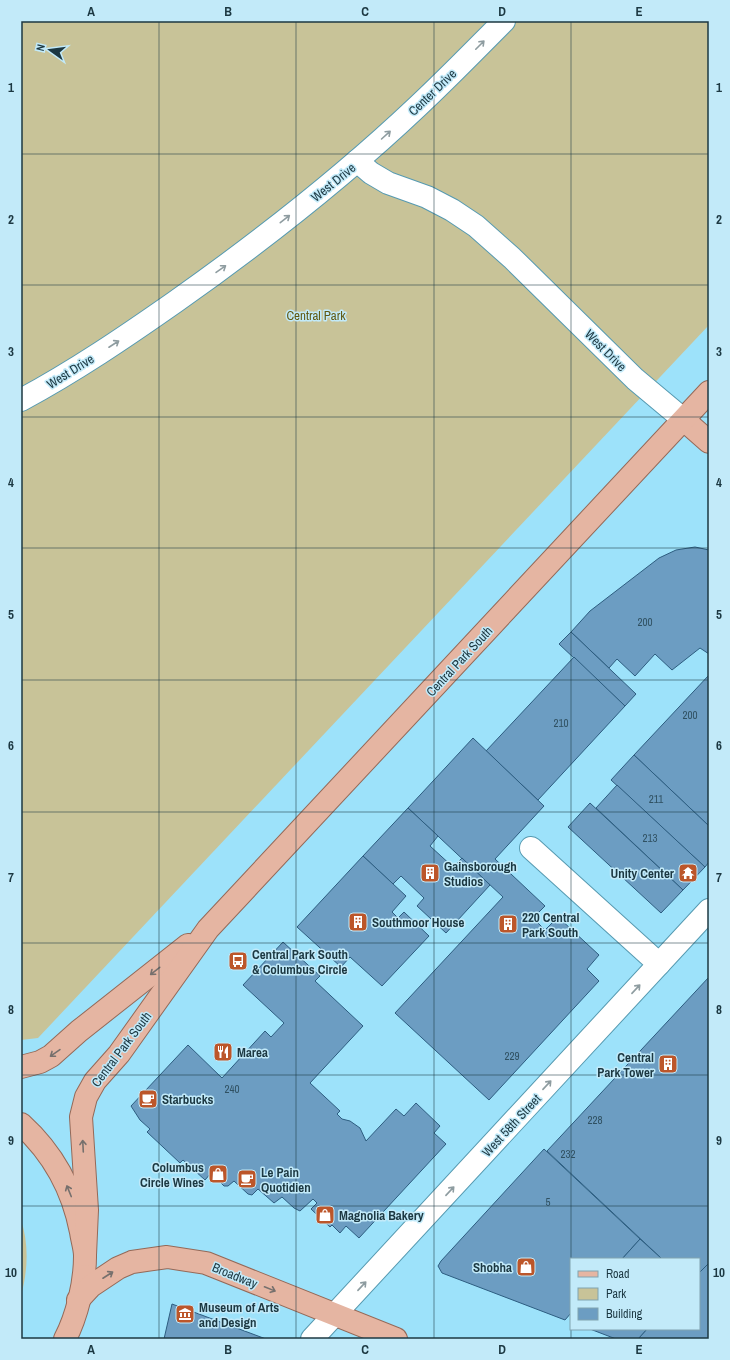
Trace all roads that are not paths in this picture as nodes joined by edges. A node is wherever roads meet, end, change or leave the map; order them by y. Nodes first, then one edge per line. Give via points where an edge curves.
1 (504, 21) edge
2 (357, 161) junction
3 (709, 392) edge
4 (21, 400) edge
5 (684, 420) junction
6 (709, 442) edge
7 (531, 848) dead end
8 (709, 910) edge
9 (208, 929) junction
10 (659, 964) junction
11 (21, 1067) edge
12 (21, 1124) edge
13 (85, 1255) junction
14 (78, 1300) junction
15 (336, 1315) junction
16 (65, 1339) edge
17 (312, 1339) edge
18 (396, 1339) edge

2 -> 1 street, Center Drive via 418,106
4 -> 2 street, West Drive via 124,337 235,259
2 - 5 street, West Drive via 388,183 427,197 452,210 494,241 635,379
3 - 5 main road, Central Park South
5 - 6 main road
5 - 9 main road, Central Park South
7 - 10 street
8 - 10 street, West 58th Street
9 -> 11 main road, Central Park South via 62,1048 40,1062
13 -> 9 main road, Central Park South via 87,1210 81,1117 86,1097 95,1081 119,1054
15 -> 10 street, West 58th Street
13 -> 12 main road via 79,1221 66,1183 45,1150
13 - 14 main road
14 -> 15 main road, Broadway via 91,1286 118,1268 132,1262 167,1257 206,1263
14 - 16 main road
15 - 17 street, West 58th Street
15 - 18 main road, Broadway

